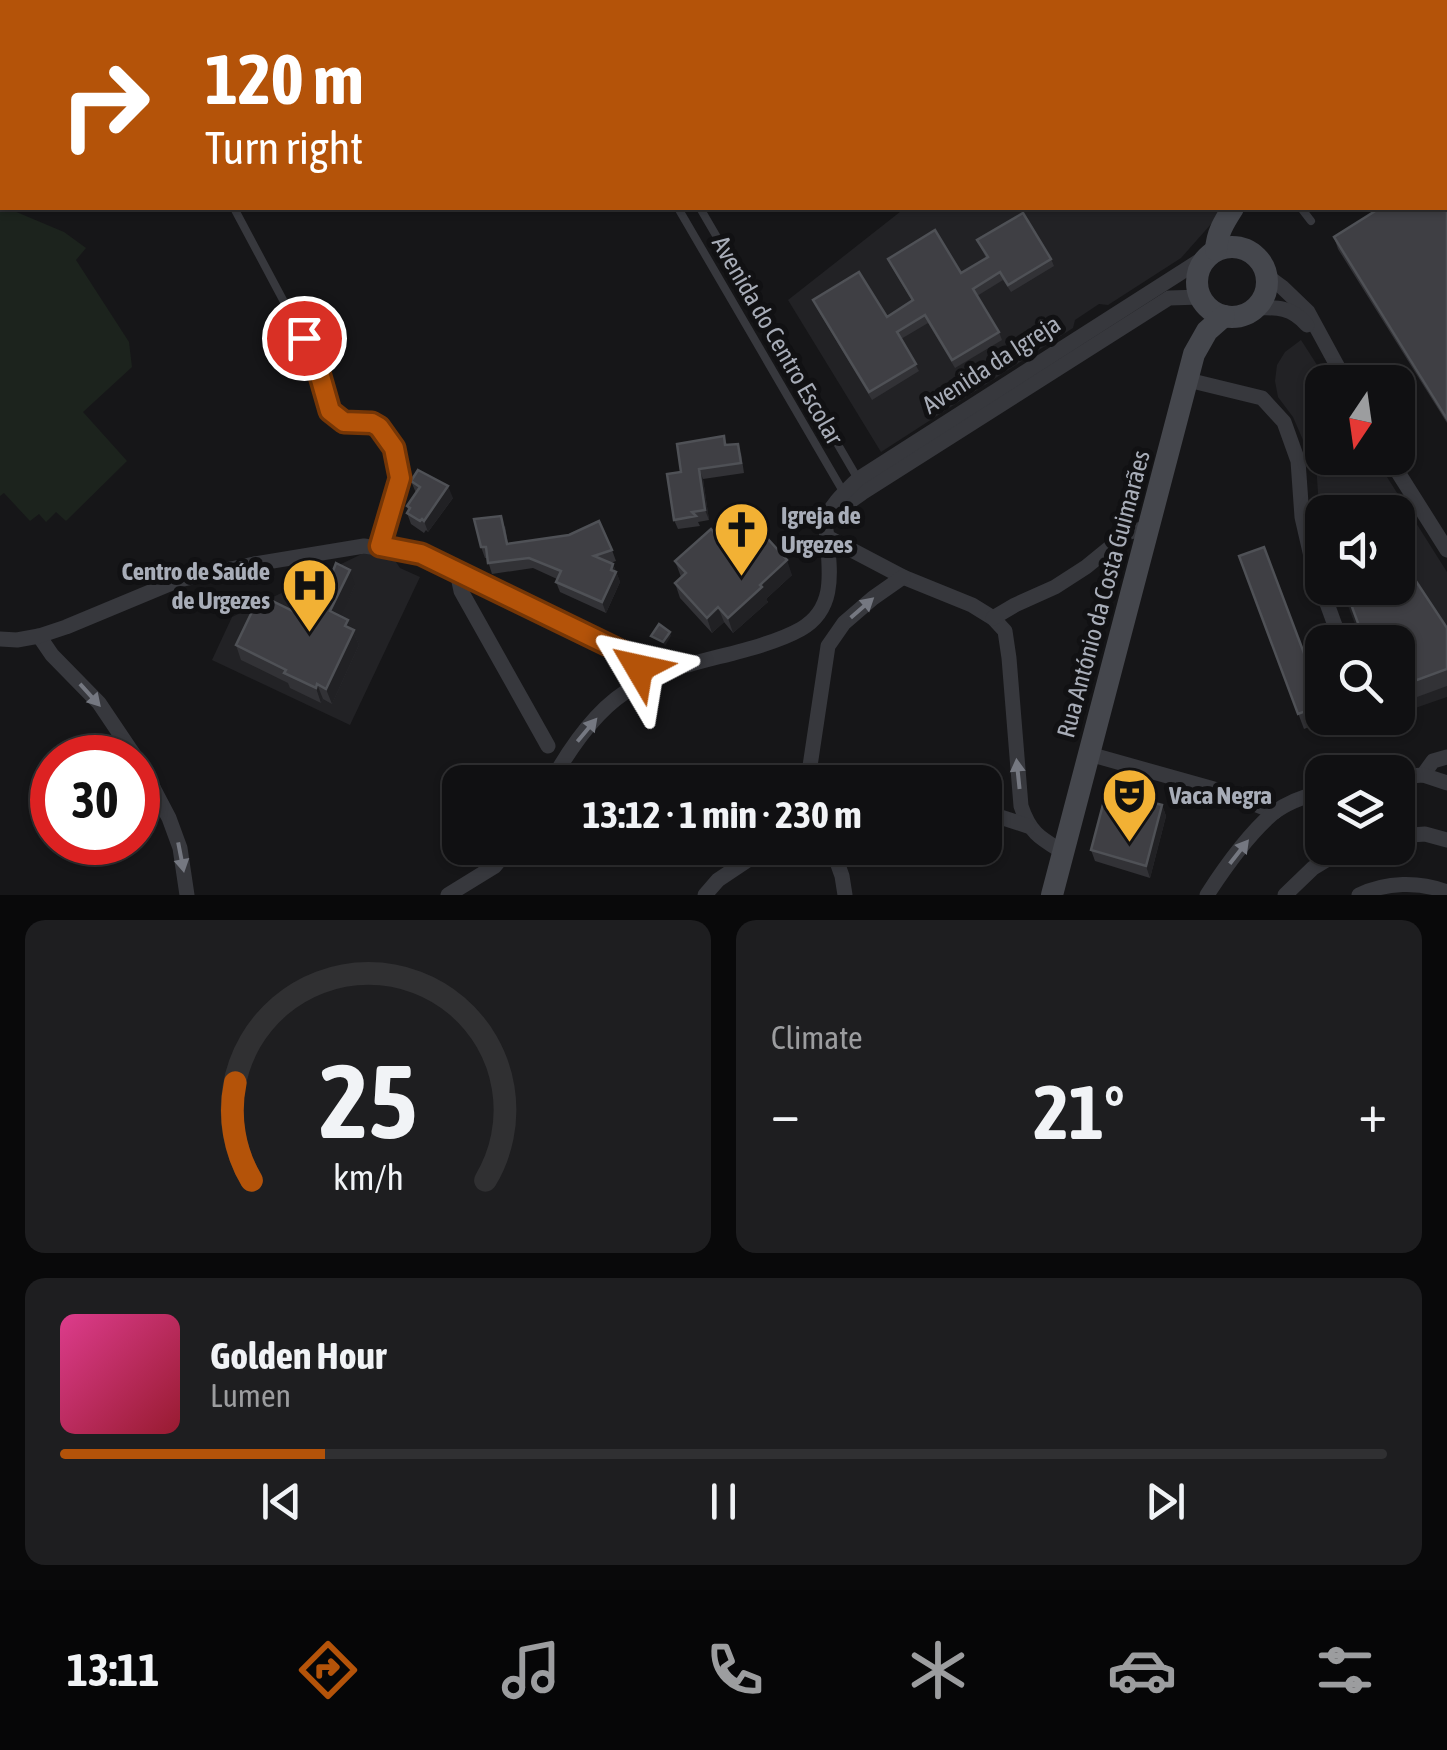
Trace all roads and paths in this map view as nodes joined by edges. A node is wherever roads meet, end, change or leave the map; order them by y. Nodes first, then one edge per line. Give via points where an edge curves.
1 (235, 210) edge
2 (679, 210) edge
3 (701, 210) edge
4 (1234, 210) edge
5 (1236, 210) edge
6 (1303, 210) edge
7 (1311, 221) dead end
8 (1246, 250) junction
9 (1213, 252) junction
10 (1267, 276) junction
11 (1210, 305) junction
12 (1254, 308) junction
13 (1326, 347) junction
14 (1336, 365) edge
15 (1188, 380) junction
16 (1400, 475) edge
17 (858, 479) junction
18 (844, 493) junction
19 (1150, 527) junction
20 (827, 537) junction
21 (380, 546) junction
22 (1447, 550) edge
23 (458, 572) junction
24 (903, 577) junction
25 (993, 618) junction
26 (808, 624) junction
27 (1335, 625) edge
28 (39, 636) junction
29 (0, 639) edge
30 (828, 646) junction
31 (639, 660) junction
32 (677, 667) junction
33 (634, 687) junction
34 (121, 735) edge
35 (548, 746) dead end
36 (1089, 754) junction
37 (1447, 757) edge
38 (561, 765) edge
39 (810, 765) edge
40 (1423, 774) junction
41 (1415, 775) edge
42 (1447, 782) edge
43 (1305, 796) edge
44 (160, 800) edge
45 (1274, 812) junction
46 (1002, 818) edge
47 (1028, 826) junction
48 (1415, 835) edge
49 (1447, 840) edge
50 (1063, 852) junction
51 (496, 865) edge
52 (740, 865) edge
53 (838, 865) edge
54 (1318, 865) edge
55 (1447, 892) edge
56 (187, 895) edge
57 (448, 895) edge
58 (705, 895) edge
59 (845, 895) edge
60 (1052, 895) edge
61 (1207, 895) edge
62 (1285, 895) edge
63 (1359, 895) edge

1 - 21 lane via 314,360 330,411 344,422 379,427 394,448 400,478
2 - 18 lane, Avenida do Centro Escolar
3 - 17 lane, Avenida do Centro Escolar
4 - 9 main road
5 - 8 main road
6 - 7 lane
8 - 9 main road
8 - 10 main road
9 - 11 main road via 1197,286
9 - 17 street, Avenida da Igreja
10 - 12 main road
10 - 13 street via 1308,312
11 - 12 main road via 1235,316
11 - 15 main road, Rua António da Costa Guimarães via 1198,322
11 - 20 street, Avenida da Igreja via 1169,298 862,493
12 - 13 street via 1290,310
13 - 14 street
15 - 19 main road, Rua António da Costa Guimarães
15 - 27 street via 1262,398 1284,422 1298,461 1312,565
16 - 22 street
17 - 18 street, Avenida da Igreja
18 - 20 street, Avenida da Igreja via 825,523
19 - 25 street via 1122,534 1086,567
19 - 36 main road, Rua António da Costa Guimarães
20 - 24 street
20 - 26 street, Avenida da Igreja via 827,596
21 - 23 street via 421,554
21 - 28 street via 179,580
23 - 31 street
23 - 35 street via 461,590
24 - 25 street
30 -> 24 street via 844,624
47 -> 25 street via 1010,658 1004,631
26 - 30 street
26 - 32 street
28 - 29 street
28 -> 34 street
30 - 39 street
31 - 32 street
31 - 33 street
32 - 33 street
38 -> 33 street via 605,709
36 - 45 street
36 - 50 main road, Rua António da Costa Guimarães
37 - 40 street
40 - 41 street
40 - 42 street
43 - 45 street
44 -> 56 street via 180,848
61 -> 45 street
46 - 47 street
47 - 50 street
48 - 49 street
50 - 60 main road, Rua António da Costa Guimarães
51 - 57 street
52 - 58 street
53 - 59 street
54 - 62 street
55 - 63 street via 1406,884

